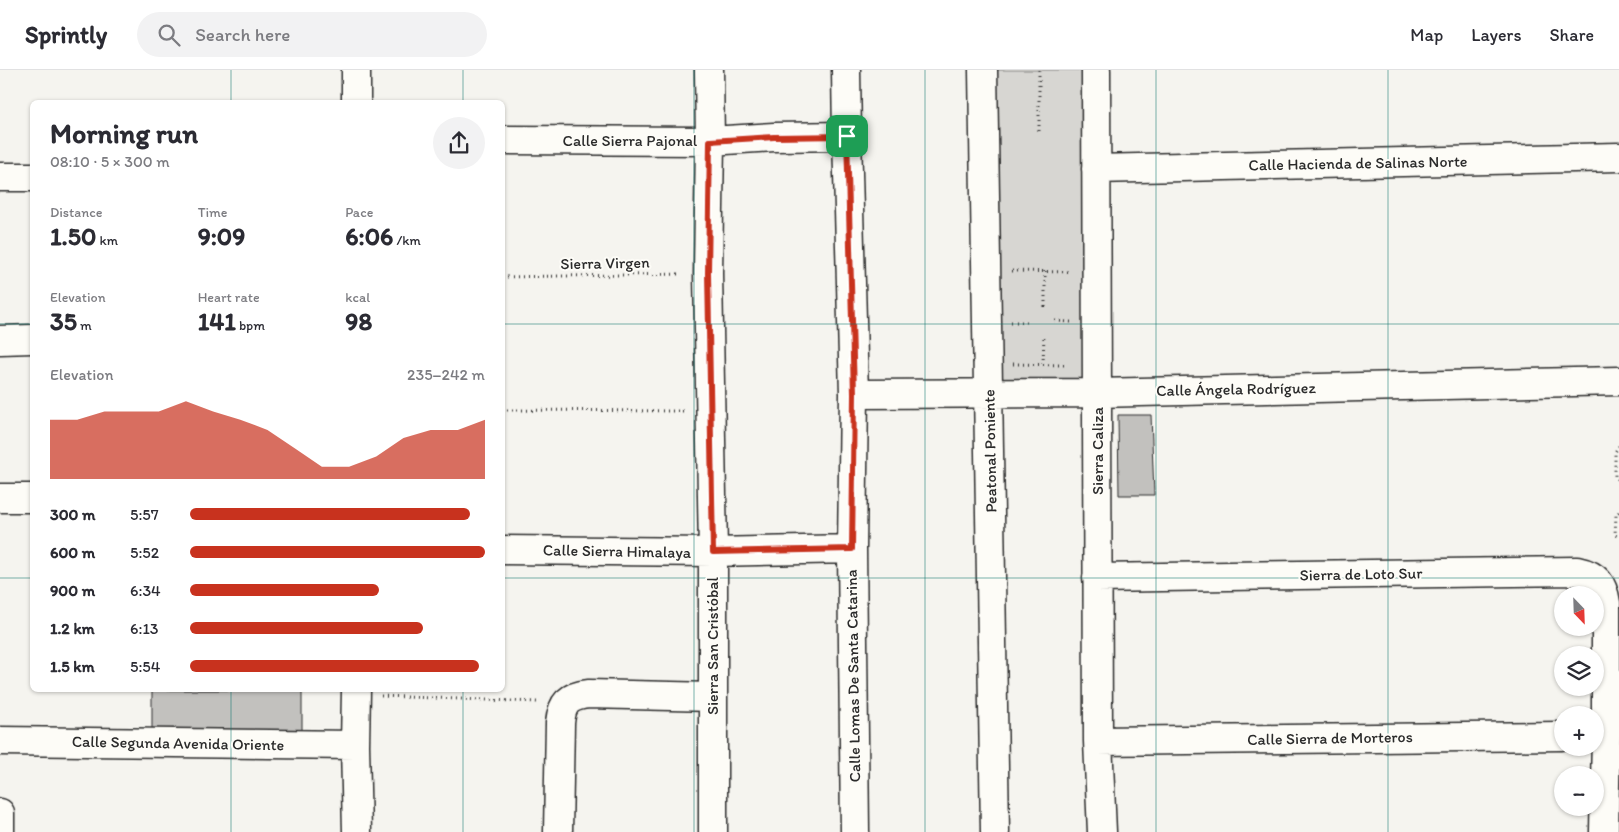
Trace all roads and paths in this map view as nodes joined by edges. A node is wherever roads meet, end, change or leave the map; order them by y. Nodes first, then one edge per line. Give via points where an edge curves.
1 (356, 70) edge
2 (709, 70) edge
3 (846, 70) edge
4 (984, 70) edge
5 (1039, 70) edge
6 (1096, 70) edge
7 (356, 100) edge
8 (1039, 131) dead end
9 (847, 136) junction
10 (505, 140) edge
11 (710, 141) junction
12 (1619, 157) edge
13 (1096, 169) junction
14 (0, 177) edge
15 (30, 177) edge
16 (1045, 270) junction
17 (1003, 271) dead end
18 (708, 273) junction
19 (1097, 273) junction
20 (505, 277) edge
21 (1045, 308) dead end
22 (1004, 322) dead end
23 (1028, 322) dead end
24 (1044, 334) dead end
25 (30, 339) edge
26 (0, 340) edge
27 (1005, 364) dead end
28 (1043, 364) junction
29 (1097, 366) junction
30 (1619, 381) edge
31 (1097, 392) junction
32 (854, 394) junction
33 (989, 394) junction
34 (505, 410) edge
35 (710, 411) junction
36 (1619, 446) edge
37 (1619, 480) edge
38 (0, 498) edge
39 (30, 498) edge
40 (1619, 512) edge
41 (1619, 537) edge
42 (852, 549) junction
43 (505, 550) edge
44 (713, 552) junction
45 (1097, 578) junction
46 (356, 693) edge
47 (712, 697) junction
48 (566, 702) junction
49 (1601, 706) edge
50 (1554, 736) edge
51 (0, 740) edge
52 (1098, 740) junction
53 (355, 745) junction
54 (1601, 756) edge
55 (0, 813) edge
56 (0, 832) edge
57 (357, 832) edge
58 (558, 832) edge
59 (713, 832) edge
60 (855, 832) edge
61 (995, 832) edge
62 (1102, 832) edge
63 (1604, 832) edge

1 - 7 street
2 - 11 street, Sierra San Cristóbal
3 - 9 street, Calle Lomas De Santa Catarina
4 - 33 street, Peatonal Poniente
5 - 8 path
6 - 13 street, Sierra Caliza
9 - 11 street, Calle Sierra Pajonal
9 - 32 street, Calle Lomas De Santa Catarina
10 - 11 street, Calle Sierra Pajonal
11 - 18 street, Sierra San Cristóbal
12 - 13 street, Calle Hacienda de Salinas Norte
13 - 19 street, Sierra Caliza
14 - 15 street
16 - 17 path
16 - 19 path
16 - 21 path
18 - 20 path, Sierra Virgen
18 - 35 street, Sierra San Cristóbal
19 - 29 street, Sierra Caliza
22 - 23 path
24 - 28 path
25 - 26 street
27 - 28 path
28 - 29 path
29 - 31 street, Sierra Caliza
30 - 31 street, Calle Ángela Rodríguez
31 - 33 street, Calle Ángela Rodríguez
31 - 45 street, Sierra Caliza
32 - 33 street, Calle Ángela Rodríguez
32 - 42 street, Calle Lomas De Santa Catarina
33 - 61 street, Peatonal Poniente
34 - 35 path
35 - 44 street, Sierra San Cristóbal
36 - 37 path via 1615,452 1616,477
38 - 39 street
40 - 41 path via 1615,535
42 - 44 street, Calle Sierra Himalaya
42 - 60 street, Calle Lomas De Santa Catarina
43 - 44 street, Calle Sierra Himalaya
44 - 47 street, Sierra San Cristóbal
45 - 49 street, Sierra de Loto Sur via 1589,573 1603,589 1606,604
45 - 52 street, Sierra Caliza
46 - 48 path
46 - 53 street
47 - 48 street via 589,694
47 - 59 street, Sierra San Cristóbal
48 - 58 street via 560,724
50 - 52 street, Calle Sierra de Morteros
51 - 53 street, Calle Segunda Avenida Oriente
52 - 62 street, Sierra Caliza
53 - 57 street
54 - 63 street, Sierra de Loto Sur
55 - 56 street

